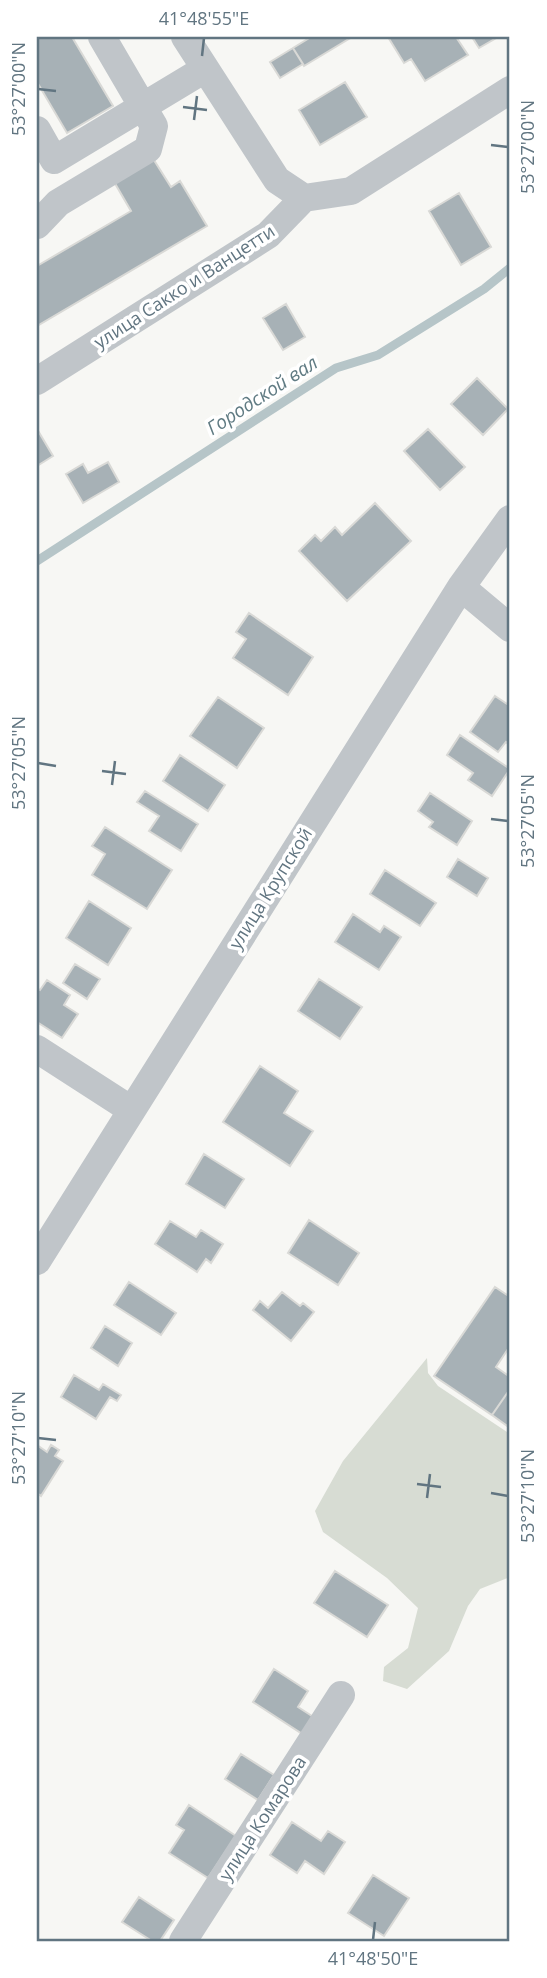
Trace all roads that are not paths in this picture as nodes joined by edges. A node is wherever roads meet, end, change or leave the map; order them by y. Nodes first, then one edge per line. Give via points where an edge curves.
1 (102, 37) edge
2 (186, 37) edge
3 (205, 69) junction
4 (510, 90) edge
5 (144, 106) junction
6 (37, 130) edge
7 (304, 198) junction
8 (37, 225) edge
9 (37, 381) edge
10 (510, 519) edge
11 (461, 587) junction
12 (510, 628) edge
13 (37, 1049) edge
14 (130, 1109) junction
15 (37, 1261) edge
16 (341, 1695) dead end
17 (183, 1941) edge

1 - 5 street
2 - 3 street
3 - 5 street
3 - 7 street via 276,180
4 - 7 street via 351,191
5 - 6 street via 54,160
5 - 8 street via 154,126 148,149 58,203
7 - 9 street, улица Сакко и Ванцетти via 268,235
10 - 11 street, улица Крупской
11 - 12 street
11 - 14 street, улица Крупской
13 - 14 street
14 - 15 street, улица Крупской
16 - 17 street, улица Комарова

